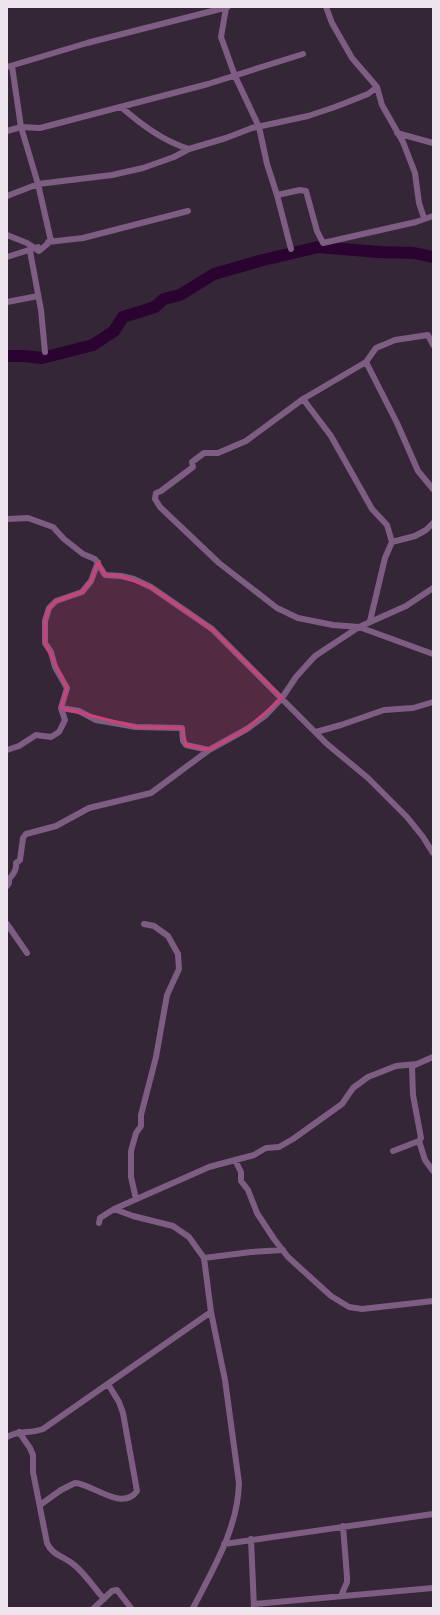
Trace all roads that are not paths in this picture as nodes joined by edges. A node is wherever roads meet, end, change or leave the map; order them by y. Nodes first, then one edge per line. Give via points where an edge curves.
1 (227, 7) edge
2 (326, 7) edge
3 (303, 54) dead end
4 (10, 66) edge
5 (235, 76) junction
6 (377, 87) junction
7 (121, 106) junction
8 (21, 127) junction
9 (259, 127) junction
10 (7, 131) edge
11 (397, 133) junction
12 (433, 143) edge
13 (189, 149) junction
14 (38, 184) junction
15 (277, 194) junction
16 (7, 196) edge
17 (188, 211) dead end
18 (433, 216) edge
19 (424, 218) junction
20 (7, 235) edge
21 (50, 241) junction
22 (291, 248) dead end
23 (30, 251) junction
24 (7, 257) edge
25 (38, 296) junction
26 (7, 302) edge
27 (433, 345) edge
28 (45, 352) dead end
29 (366, 362) junction
30 (302, 399) junction
31 (433, 476) edge
32 (427, 481) junction
33 (433, 489) edge
34 (7, 519) edge
35 (433, 524) edge
36 (392, 542) junction
37 (98, 562) junction
38 (433, 588) edge
39 (370, 621) junction
40 (359, 627) junction
41 (433, 654) edge
42 (282, 698) junction
43 (433, 702) edge
44 (61, 708) junction
45 (316, 732) junction
46 (7, 750) edge
47 (210, 750) junction
48 (433, 853) edge
49 (7, 886) edge
50 (7, 924) edge
51 (144, 924) dead end
52 (27, 953) dead end
53 (433, 1057) edge
54 (417, 1064) junction
55 (419, 1141) junction
56 (393, 1151) dead end
57 (235, 1160) junction
58 (433, 1171) edge
59 (136, 1199) junction
60 (114, 1208) junction
61 (99, 1223) dead end
62 (283, 1250) junction
63 (204, 1258) junction
64 (433, 1301) edge
65 (211, 1312) junction
66 (108, 1384) junction
67 (19, 1432) junction
68 (7, 1438) edge
69 (40, 1505) junction
70 (433, 1514) edge
71 (343, 1526) junction
72 (251, 1539) junction
73 (224, 1544) junction
74 (433, 1588) edge
75 (341, 1596) junction
76 (104, 1599) junction
77 (254, 1606) edge
78 (94, 1608) edge
79 (131, 1608) edge
80 (193, 1608) edge

1 - 4 street
1 - 5 street via 221,37
2 - 6 street via 352,58
3 - 5 street
4 - 8 street
5 - 7 street
5 - 9 street
6 - 9 street via 368,94 335,107
6 - 11 street via 382,105
7 - 8 street via 40,128
7 - 13 street via 141,124 163,138
8 - 10 street
8 - 14 street
9 - 13 street
9 - 15 street
11 - 12 street
11 - 19 street via 415,174
13 - 14 street via 143,168 112,175
14 - 16 street
14 - 21 street
15 - 19 street via 300,190 306,192 323,243
15 - 22 street
17 - 21 street via 83,238
18 - 19 street
20 - 21 street via 39,251
21 - 23 street
23 - 24 street
23 - 25 street
25 - 26 street
25 - 28 street
27 - 29 street via 428,335 395,340 376,348
29 - 30 street
29 - 32 street via 418,471
30 - 36 street via 331,436 372,509 387,525
30 - 40 street via 246,440 218,453 204,453 192,462 193,467 156,493 155,499 160,507 218,563 277,608 298,618
31 - 32 street
32 - 33 street
34 - 37 street via 28,518 53,526 64,539
35 - 36 street via 415,536
36 - 39 street via 385,558
37 - 42 street via 105,574 134,579 151,587 212,629
37 - 44 street via 91,581 82,592 56,601 49,608 45,621 45,643 67,688
38 - 39 street via 406,606
39 - 40 street
40 - 41 street
40 - 42 street via 315,656
42 - 45 street
42 - 47 street via 266,715 247,729
43 - 45 street via 413,708 384,710
44 - 46 street via 65,720 59,732 51,736 36,735
44 - 47 street via 79,711 96,720 130,726 182,728 183,741 186,745
45 - 48 street via 407,817
47 - 49 street via 151,793 89,808 56,826 26,834 23,838 20,860 16,863
50 - 52 street
51 - 59 street via 154,926 168,936 178,954 179,969 167,995 156,1057 140,1126 131,1151 131,1177
53 - 54 street
54 - 55 street via 412,1067 413,1095 421,1138
54 - 57 street via 396,1066 368,1077 356,1085 342,1104 293,1139 279,1147 266,1148 254,1155
55 - 56 street
55 - 58 street via 425,1160
57 - 59 street via 209,1167
57 - 62 street via 241,1172 241,1181 248,1190 257,1213
59 - 60 street
60 - 61 street via 100,1218
60 - 63 street via 133,1216 173,1226 189,1236
62 - 63 street
62 - 64 street via 331,1296 349,1307 362,1309
63 - 65 street
65 - 66 street
65 - 73 street via 225,1380 239,1483 239,1497 233,1522
66 - 67 street via 42,1429 31,1433
66 - 69 street via 120,1402 123,1413 137,1491 131,1497 117,1498 105,1495 90,1486 75,1483
67 - 68 street
67 - 69 street via 32,1452 34,1479
69 - 76 street via 49,1547 59,1557 72,1564
70 - 71 street
71 - 72 street
71 - 75 street via 347,1582
72 - 73 street
72 - 77 street
73 - 80 street
74 - 75 street
75 - 77 street
76 - 78 street
76 - 79 street via 112,1591 117,1590

